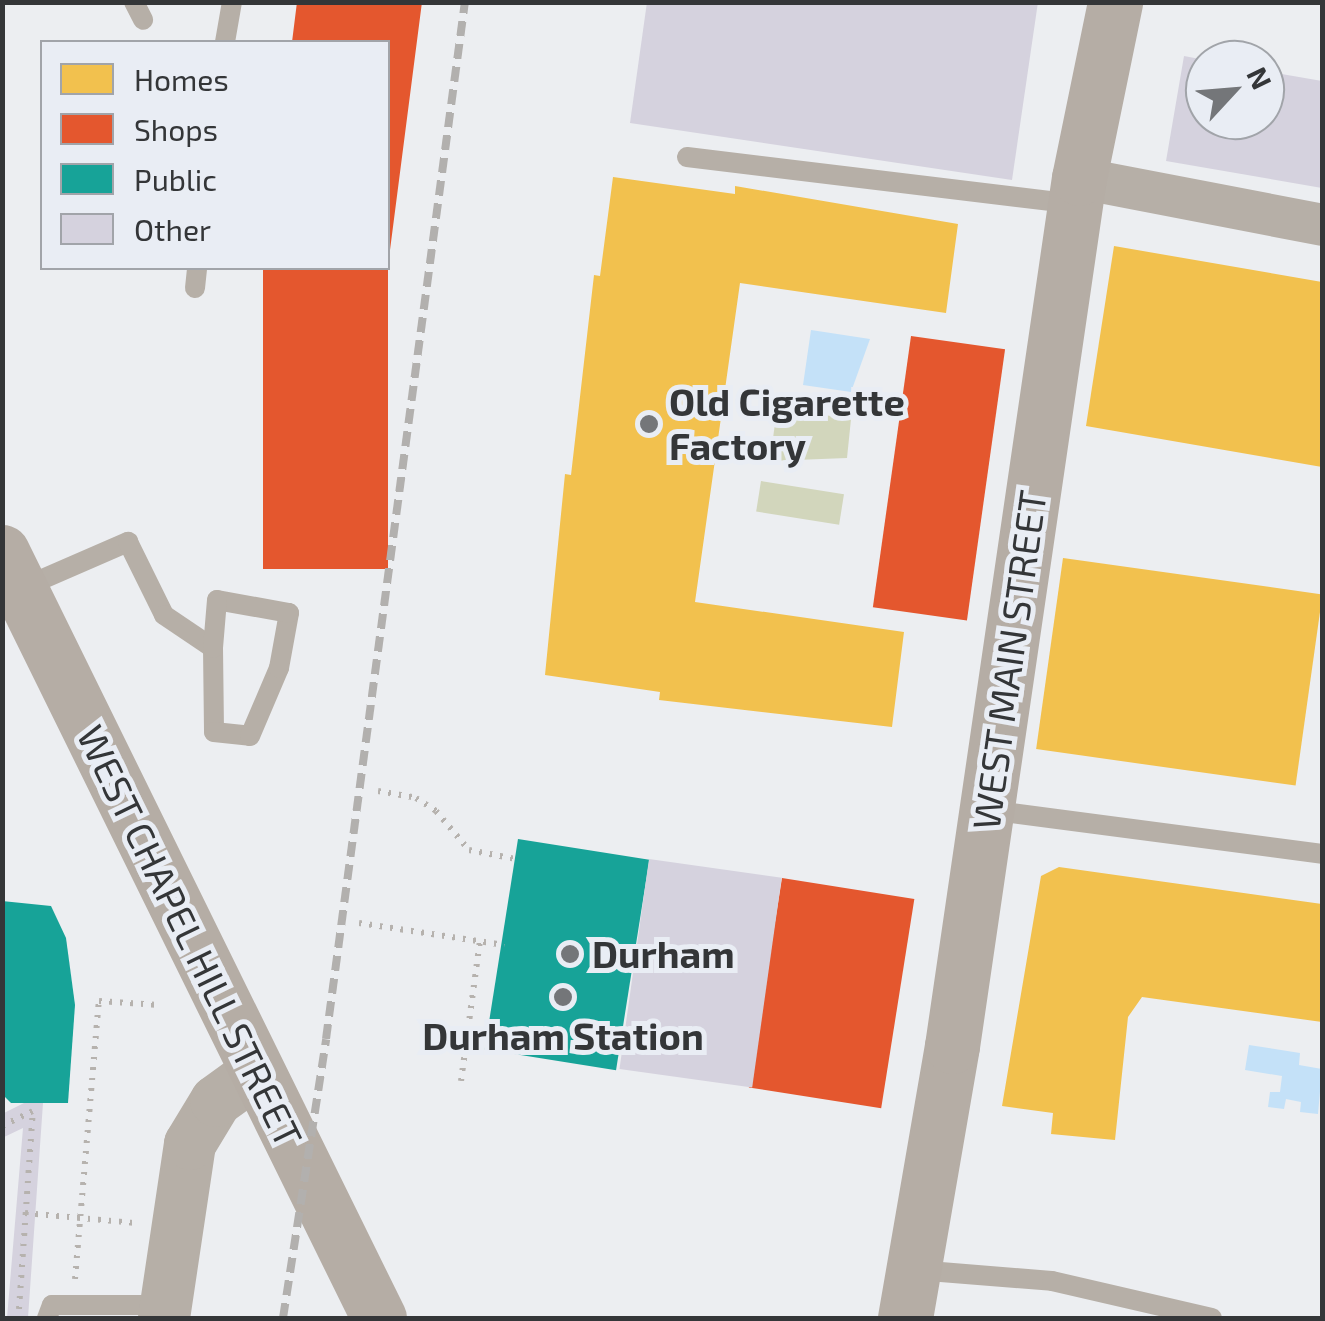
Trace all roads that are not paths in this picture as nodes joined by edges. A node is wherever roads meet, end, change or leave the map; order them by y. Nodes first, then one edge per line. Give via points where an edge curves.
1 (232, 2) edge
2 (1115, 2) edge
3 (226, 40) edge
4 (688, 157) dead end
5 (1078, 191) junction
6 (1322, 225) edge
7 (15, 600) edge
8 (213, 648) junction
9 (987, 810) junction
10 (1322, 854) edge
11 (256, 1072) junction
12 (909, 1294) edge
13 (165, 1312) edge
14 (47, 1318) edge
15 (379, 1318) edge
16 (1212, 1318) edge

1 - 3 lane
2 - 5 main road, WEST MAIN STREET
4 - 5 lane
5 - 6 street
5 - 9 main road, WEST MAIN STREET
7 - 8 lane via 128,542 164,615
7 - 11 main road, WEST CHAPEL HILL STREET
8 - 8 lane via 214,732 250,736 279,668 289,613 217,600
9 - 10 lane
9 - 12 main road, WEST MAIN STREET
11 - 13 street via 216,1101 190,1144
11 - 15 main road, WEST CHAPEL HILL STREET
12 - 16 lane via 1052,1281
13 - 14 lane via 52,1305

